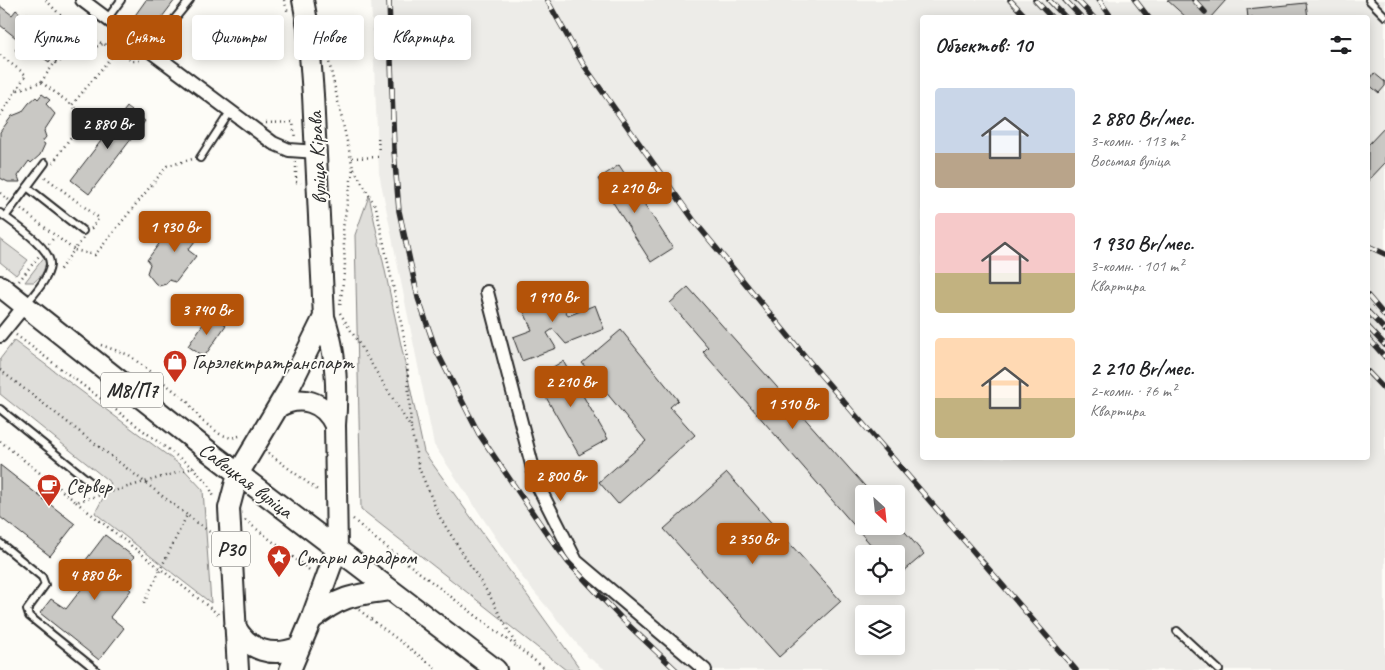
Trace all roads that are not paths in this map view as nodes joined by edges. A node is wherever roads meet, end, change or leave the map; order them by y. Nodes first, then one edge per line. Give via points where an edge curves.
1 (82, 0) edge
2 (121, 0) edge
3 (190, 0) edge
4 (303, 0) edge
5 (1370, 0) edge
6 (110, 15) edge
7 (178, 15) edge
8 (1385, 16) edge
9 (107, 19) edge
10 (162, 60) edge
11 (230, 112) junction
12 (304, 149) junction
13 (200, 158) road end
14 (47, 165) road end
15 (26, 187) junction
16 (2, 215) edge
17 (83, 232) dead end
18 (6, 281) edge
19 (486, 292) dead end
20 (25, 305) junction
21 (332, 315) junction
22 (4, 332) edge
23 (278, 407) junction
24 (0, 409) edge
25 (335, 425) junction
26 (238, 474) junction
27 (89, 481) dead end
28 (0, 543) edge
29 (337, 549) junction
30 (390, 590) junction
31 (227, 620) junction
32 (311, 620) junction
33 (1177, 631) dead end
34 (299, 647) junction
35 (96, 670) edge
36 (238, 670) edge
37 (290, 670) edge
38 (496, 670) edge
39 (705, 670) edge
40 (1219, 670) edge

1 - 9 street
2 - 6 lane
3 - 7 lane
4 - 12 main road, вуліца Кірава via 308,27
5 - 8 lane
10 - 11 street
11 - 12 street via 273,143
11 - 13 lane
12 - 21 main road, вуліца Кірава
14 - 15 lane
15 - 16 lane
15 - 17 lane
16 - 20 lane via 50,256 49,271
18 - 20 main road, Савецкая вуліца / М8/П7
19 - 39 street via 537,484 576,561
20 - 22 street
20 - 26 main road, Савецкая вуліца / М8/П7
21 - 23 main road, вуліца Кірава
21 - 25 main road, вуліца Кірава
23 - 25 main road via 297,400 311,401 323,408
23 - 26 main road, вуліца Кірава
24 - 27 lane
25 - 29 main road, вуліца Кірава
26 - 29 main road, Савецкая вуліца / М8/П7
26 - 31 main road, Р30 via 229,508
28 - 35 lane via 42,577 45,585 27,610 29,616
29 - 30 main road, Савецкая вуліца / М8/П7
29 - 32 main road
30 - 32 main road via 343,598
30 - 38 main road, Савецкая вуліца / М8/П7
31 - 34 main road via 249,644 263,651 281,653
31 - 36 main road, Р30
32 - 34 main road
33 - 40 lane
34 - 37 main road

